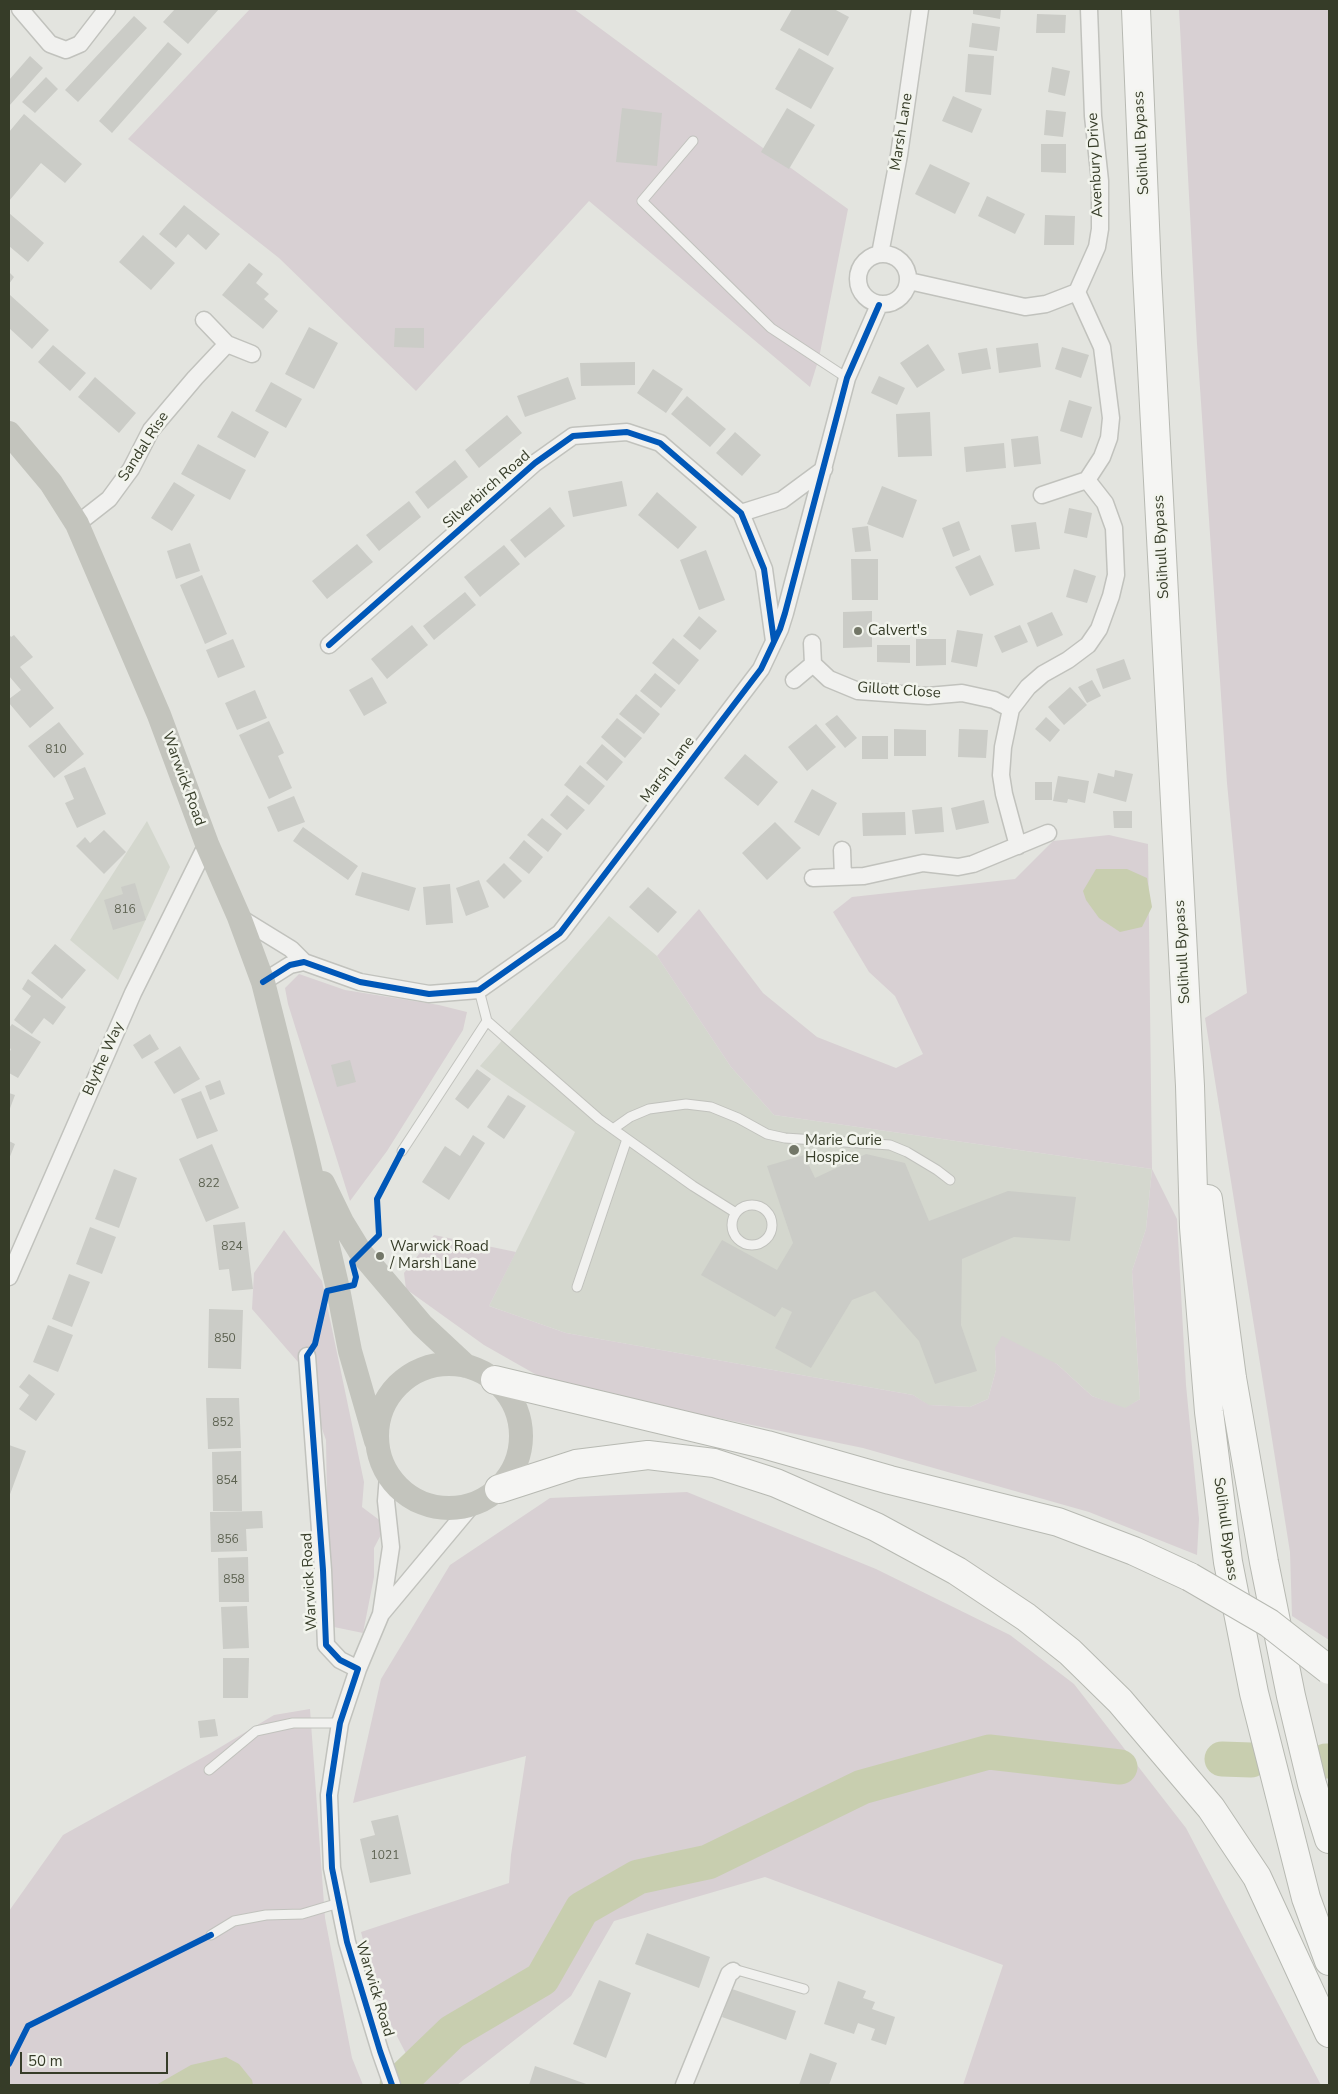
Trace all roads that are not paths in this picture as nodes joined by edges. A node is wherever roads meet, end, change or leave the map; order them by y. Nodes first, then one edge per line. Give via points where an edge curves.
1 (20, 9) edge
2 (107, 9) edge
3 (920, 9) edge
4 (1089, 9) edge
5 (1136, 9) edge
6 (693, 142) dead end
7 (880, 254) junction
8 (909, 281) junction
9 (1077, 292) junction
10 (879, 305) junction
11 (204, 320) dead end
12 (227, 344) junction
13 (252, 354) dead end
14 (847, 378) junction
15 (9, 433) edge
16 (824, 469) junction
17 (1087, 480) junction
18 (1042, 495) dead end
19 (741, 513) junction
20 (77, 524) junction
21 (774, 641) junction
22 (812, 643) dead end
23 (329, 645) dead end
24 (813, 664) junction
25 (794, 680) dead end
26 (1011, 709) junction
27 (1048, 833) dead end
28 (207, 844) junction
29 (1018, 846) junction
30 (842, 850) dead end
31 (843, 877) junction
32 (813, 878) dead end
33 (239, 917) junction
34 (304, 962) junction
35 (263, 982) junction
36 (478, 990) junction
37 (487, 1021) junction
38 (1190, 1086) junction
39 (613, 1129) junction
40 (627, 1139) junction
41 (305, 1148) junction
42 (402, 1151) dead end
43 (950, 1180) dead end
44 (736, 1213) junction
45 (9, 1277) edge
46 (577, 1286) dead end
47 (307, 1356) dead end
48 (466, 1366) junction
49 (495, 1380) junction
50 (376, 1441) junction
51 (388, 1476) junction
52 (499, 1489) junction
53 (472, 1505) junction
54 (381, 1614) junction
55 (358, 1669) junction
56 (1329, 1670) edge
57 (340, 1723) junction
58 (209, 1770) dead end
59 (1329, 1838) edge
60 (338, 1903) junction
61 (211, 1935) dead end
62 (1329, 1960) edge
63 (733, 1970) joint
64 (804, 1989) dead end
65 (1329, 2033) edge
66 (392, 2085) edge
67 (684, 2085) edge

1 - 2 street via 50,44 66,50 80,44
3 - 7 street, Marsh Lane via 899,155
4 - 9 street, Avenbury Drive via 1100,230
5 - 38 highway, Solihull Bypass
6 - 14 lane via 642,201 771,328
7 - 8 street via 894,257 905,266
7 - 10 street via 867,260 859,272 858,286 866,298
8 - 9 street via 1024,307 1046,304
8 - 10 street via 904,294 893,303
9 - 17 street via 1102,347 1111,418 1109,438 1102,457
10 - 14 street, Marsh Lane
11 - 12 street
12 - 13 street
12 - 20 street, Sandal Rise via 151,430 109,499
14 - 16 street, Marsh Lane
15 - 20 main road, Warwick Road via 51,483
16 - 19 street via 782,500
16 - 21 street, Marsh Lane via 785,613
17 - 18 street
17 - 26 street via 1105,503 1114,528 1116,575 1111,596 1099,629 1088,645 1043,674
19 - 21 street, Silverbirch Road via 764,569
19 - 23 street, Silverbirch Road via 660,442 627,432 573,436 535,463
20 - 28 main road, Warwick Road via 156,706
21 - 36 street, Marsh Lane via 761,668 560,932
22 - 24 street
24 - 25 street
24 - 26 street, Gillott Close via 829,679 858,691 928,696 962,693 994,700
26 - 29 street via 1001,775
27 - 29 street
28 - 33 main road, Warwick Road
28 - 45 street, Blythe Way via 133,993
29 - 31 street via 958,867 923,863 864,876
30 - 31 street
31 - 32 street
33 - 34 street via 292,950
33 - 35 main road, Warwick Road
34 - 35 street via 290,965
34 - 36 street via 360,982 429,994
35 - 41 main road, Warwick Road
36 - 37 lane
37 - 39 lane
37 - 42 lane
38 - 59 highway, Solihull Bypass via 1232,1378 1264,1562 1291,1696
38 - 62 highway, Solihull Bypass via 1194,1227 1208,1412 1228,1562 1254,1693 1274,1773 1306,1898
39 - 40 lane
39 - 43 lane via 649,1109 686,1104 711,1107 768,1134 785,1138 890,1145 908,1152
40 - 44 lane
40 - 46 lane
41 - 48 main road, Warwick Road via 361,1253 422,1325
41 - 50 main road, Warwick Road via 350,1351
44 - 44 lane via 747,1206 760,1206 770,1215 770,1235 761,1244 741,1242 733,1232
47 - 55 street, Warwick Road via 326,1645 340,1660
48 - 49 main road
48 - 50 main road via 443,1364 421,1369 402,1381 387,1398 378,1418
49 - 52 main road via 511,1398 520,1421 521,1446 514,1469
49 - 56 highway, bridge via 768,1446 1058,1522 1190,1577 1269,1623
50 - 51 main road
51 - 53 main road via 404,1493 425,1505 449,1509
51 - 54 street, Warwick Road via 386,1501 391,1547
52 - 53 main road
52 - 65 highway via 576,1464 639,1456 714,1463 776,1483 876,1527 965,1576 1026,1617 1070,1652 1120,1701 1211,1808 1257,1877
53 - 54 street, Warwick Road
54 - 55 street, Warwick Road
55 - 57 street, Warwick Road
57 - 58 lane via 293,1723 256,1731
57 - 60 street, Warwick Road via 329,1795 332,1868
60 - 61 lane via 302,1914 266,1915 234,1921
60 - 66 street, Warwick Road
63 - 64 lane
63 - 67 street

